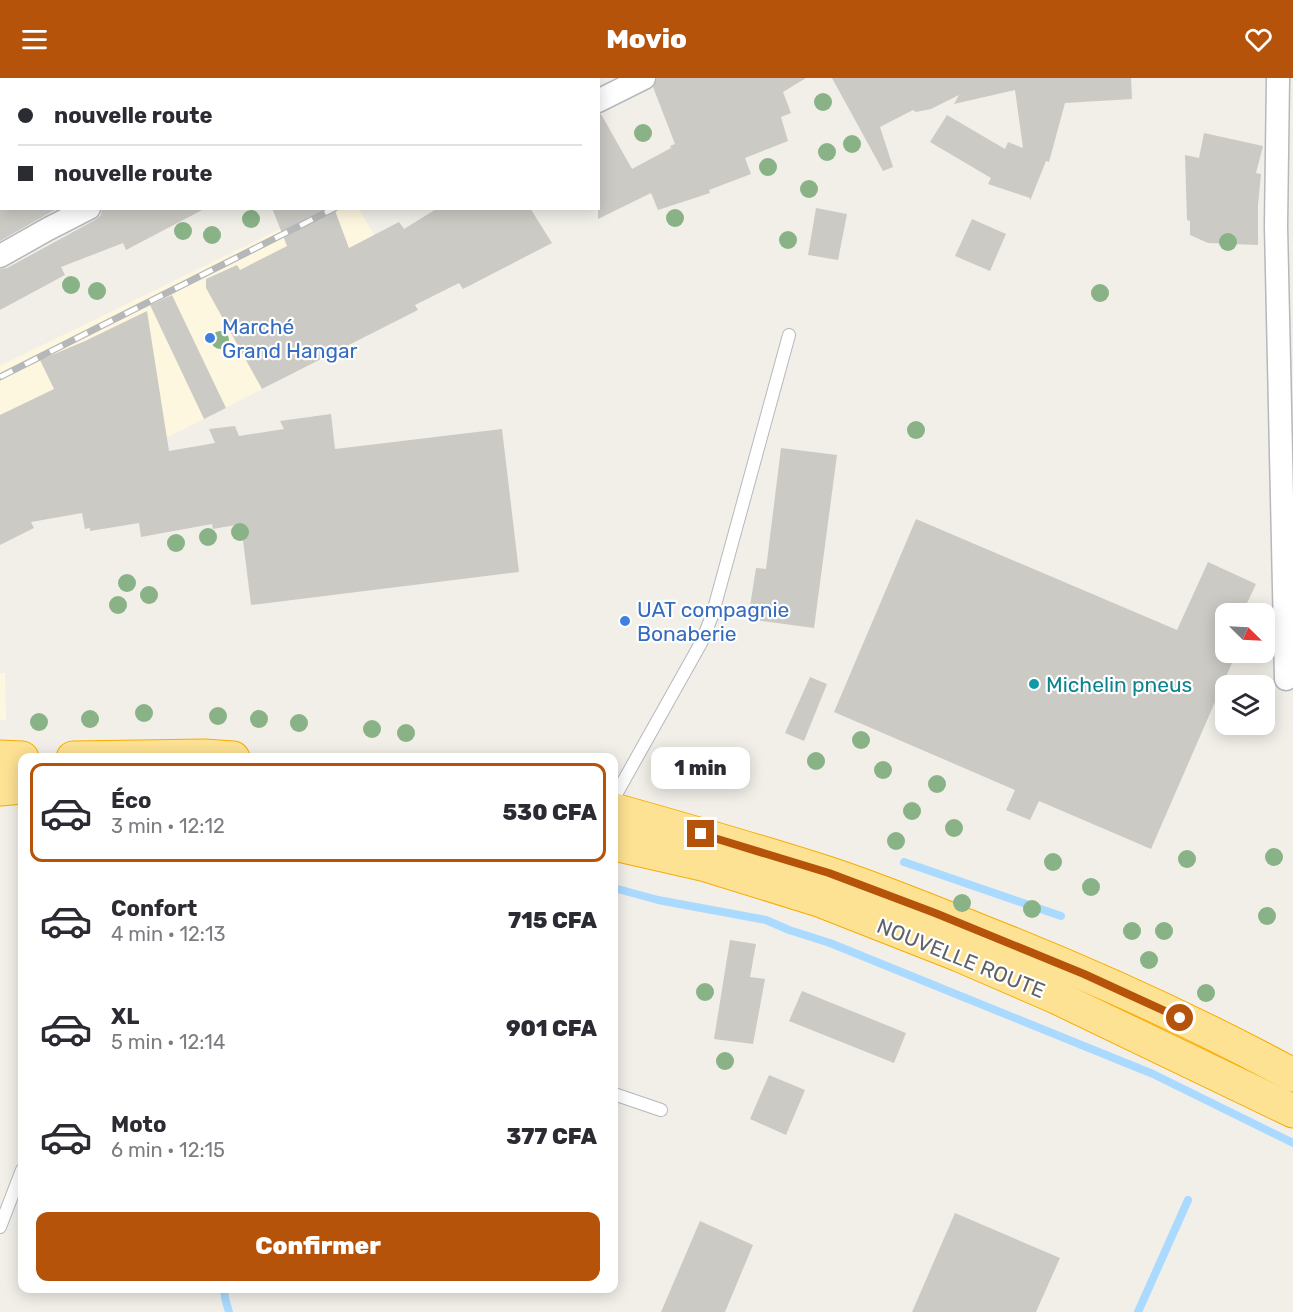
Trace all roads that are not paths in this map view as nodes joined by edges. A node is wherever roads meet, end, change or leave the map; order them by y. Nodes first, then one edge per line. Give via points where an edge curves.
1 (644, 78) edge
2 (1278, 78) edge
3 (600, 100) edge
4 (1285, 172) edge
5 (85, 210) edge
6 (0, 256) edge
7 (789, 335) dead end
8 (1286, 679) dead end
9 (0, 758) edge
10 (18, 758) edge
11 (18, 787) edge
12 (0, 789) edge
13 (618, 791) edge
14 (618, 811) edge
15 (618, 845) edge
16 (1293, 1075) edge
17 (618, 1095) edge
18 (662, 1110) dead end
19 (1293, 1112) edge
20 (18, 1180) edge
21 (0, 1227) edge

1 - 3 street
2 - 4 street
4 - 8 street via 1276,226
5 - 6 street
7 - 13 lane via 712,616 701,643
9 - 10 highway
11 - 12 highway
14 - 16 highway, NOUVELLE ROUTE via 829,873 935,913 1104,982
15 - 19 highway, NOUVELLE ROUTE via 706,865 819,900 959,954
17 - 18 lane
20 - 21 lane

